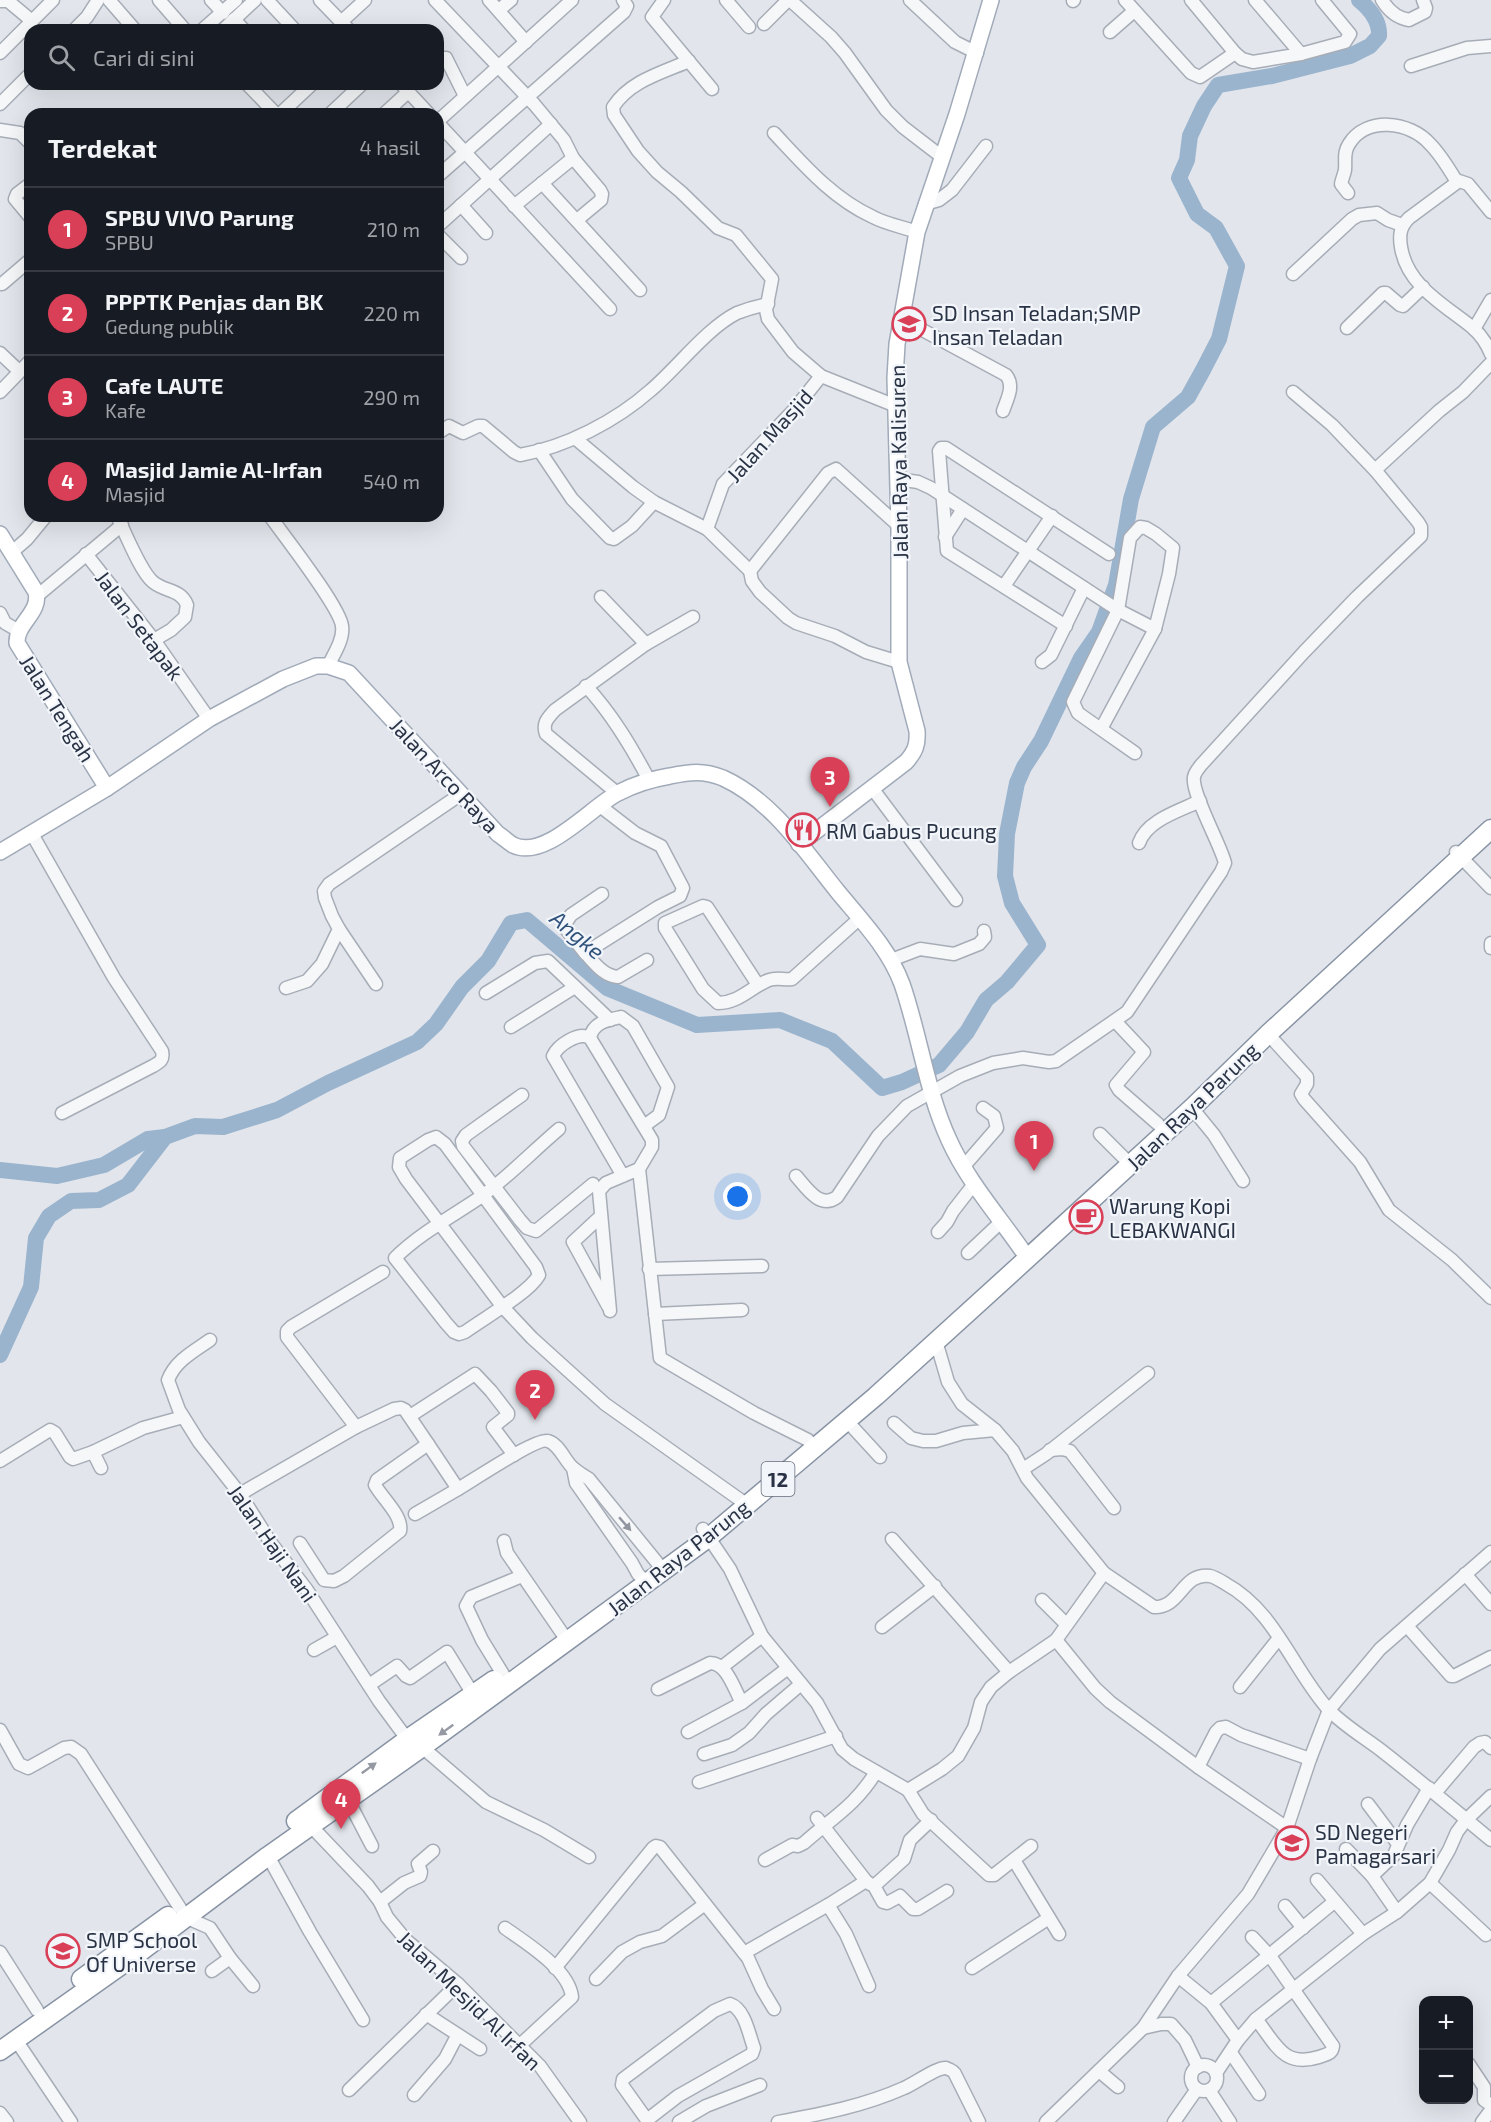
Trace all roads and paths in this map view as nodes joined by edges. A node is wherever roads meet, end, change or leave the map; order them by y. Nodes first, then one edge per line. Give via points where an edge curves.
1 (53, 0) edge
2 (98, 0) edge
3 (109, 0) edge
4 (159, 0) edge
5 (211, 0) edge
6 (236, 0) edge
7 (255, 0) edge
8 (267, 0) edge
9 (320, 0) edge
10 (365, 0) edge
11 (435, 0) edge
12 (489, 0) edge
13 (511, 0) edge
14 (572, 0) edge
15 (623, 0) edge
16 (664, 0) edge
17 (726, 0) edge
18 (910, 0) edge
19 (991, 0) edge
20 (1125, 0) edge
21 (1191, 0) edge
22 (1255, 0) edge
23 (1322, 0) edge
24 (1382, 0) edge
25 (1423, 0) edge
26 (0, 1) edge
27 (792, 1) edge
28 (499, 10) junction
29 (1134, 10) junction
30 (228, 16) junction
31 (32, 21) junction
32 (29, 24) edge
33 (80, 24) edge
34 (130, 24) edge
35 (180, 24) edge
36 (213, 24) edge
37 (225, 24) edge
38 (237, 24) edge
39 (289, 24) edge
40 (343, 24) edge
41 (347, 24) edge
42 (764, 24) dead end
43 (749, 27) dead end
44 (24, 29) edge
45 (1110, 32) dead end
46 (526, 42) junction
47 (1491, 46) edge
48 (0, 53) edge
49 (977, 53) junction
50 (1235, 53) junction
51 (1301, 54) junction
52 (444, 57) edge
53 (689, 61) junction
54 (1411, 66) dead end
55 (499, 67) junction
56 (24, 80) edge
57 (712, 89) dead end
58 (253, 90) edge
59 (300, 90) edge
60 (356, 90) edge
61 (402, 90) edge
62 (406, 90) edge
63 (465, 96) junction
64 (527, 97) junction
65 (0, 104) edge
66 (272, 108) edge
67 (284, 108) edge
68 (336, 108) edge
69 (389, 108) edge
70 (423, 108) edge
71 (444, 116) edge
72 (551, 124) junction
73 (444, 129) edge
74 (0, 130) edge
75 (774, 132) dead end
76 (24, 137) edge
77 (986, 146) dead end
78 (464, 152) junction
79 (942, 157) junction
80 (573, 158) junction
81 (444, 170) edge
82 (490, 179) junction
83 (1457, 182) junction
84 (542, 183) junction
85 (24, 189) edge
86 (1348, 193) dead end
87 (925, 204) junction
88 (461, 205) junction
89 (514, 206) junction
90 (24, 210) edge
91 (1491, 212) edge
92 (577, 220) junction
93 (444, 221) edge
94 (1402, 225) junction
95 (917, 232) junction
96 (486, 233) dead end
97 (444, 241) edge
98 (460, 258) dead end
99 (24, 265) edge
100 (1293, 274) dead end
101 (2, 284) dead end
102 (1422, 287) junction
103 (640, 290) dead end
104 (1491, 300) edge
105 (768, 304) junction
106 (610, 309) dead end
107 (902, 319) junction
108 (1347, 328) dead end
109 (1474, 329) junction
110 (0, 353) edge
111 (1491, 354) edge
112 (1491, 363) edge
113 (24, 366) edge
114 (19, 371) junction
115 (821, 376) junction
116 (0, 392) edge
117 (1293, 392) dead end
118 (896, 406) junction
119 (1003, 411) dead end
120 (444, 429) edge
121 (576, 439) junction
122 (539, 450) junction
123 (1375, 470) junction
124 (897, 479) junction
125 (942, 495) junction
126 (654, 502) junction
127 (963, 509) junction
128 (1052, 516) junction
129 (41, 522) edge
130 (118, 522) edge
131 (120, 522) edge
132 (274, 522) edge
133 (900, 526) junction
134 (707, 529) junction
135 (0, 534) edge
136 (945, 537) junction
137 (1026, 552) junction
138 (11, 553) junction
139 (86, 554) junction
140 (1109, 554) dead end
141 (750, 571) junction
142 (1004, 586) junction
143 (1084, 588) junction
144 (37, 596) junction
145 (601, 597) dead end
146 (1111, 606) junction
147 (0, 613) edge
148 (693, 617) dead end
149 (1066, 626) junction
150 (1155, 629) junction
151 (10, 631) edge
152 (154, 640) junction
153 (646, 644) junction
154 (899, 662) junction
155 (1042, 662) dead end
156 (328, 666) junction
157 (586, 686) junction
158 (209, 719) junction
159 (1101, 729) junction
160 (1135, 753) dead end
161 (649, 780) junction
162 (107, 788) junction
163 (872, 788) junction
164 (617, 793) junction
165 (461, 794) junction
166 (1200, 801) junction
167 (600, 806) junction
168 (1491, 818) edge
169 (1491, 829) edge
170 (32, 834) junction
171 (1139, 843) dead end
172 (799, 844) junction
173 (0, 852) edge
174 (1457, 854) junction
175 (1491, 888) edge
176 (602, 894) dead end
177 (956, 900) dead end
178 (860, 918) junction
179 (339, 929) junction
180 (984, 931) dead end
181 (1491, 943) edge
182 (1491, 948) edge
183 (585, 953) junction
184 (647, 960) dead end
185 (891, 960) junction
186 (376, 984) dead end
187 (758, 985) junction
188 (575, 987) junction
189 (286, 988) dead end
190 (486, 993) dead end
191 (610, 1020) junction
192 (1115, 1021) junction
193 (511, 1027) dead end
194 (1268, 1034) junction
195 (590, 1038) junction
196 (931, 1089) junction
197 (522, 1095) dead end
198 (984, 1108) dead end
199 (1192, 1108) junction
200 (62, 1113) dead end
201 (1158, 1124) junction
202 (644, 1126) junction
203 (559, 1129) dead end
204 (1100, 1134) dead end
205 (1124, 1158) junction
206 (964, 1166) junction
207 (639, 1169) junction
208 (623, 1176) junction
209 (796, 1176) dead end
210 (1243, 1181) dead end
211 (593, 1184) dead end
212 (974, 1184) junction
213 (494, 1186) junction
214 (482, 1196) junction
215 (601, 1216) junction
216 (1002, 1221) junction
217 (440, 1224) junction
218 (938, 1232) dead end
219 (1022, 1250) junction
220 (968, 1253) dead end
221 (762, 1266) dead end
222 (649, 1269) junction
223 (383, 1272) dead end
224 (1491, 1298) edge
225 (502, 1306) junction
226 (742, 1310) dead end
227 (655, 1314) junction
228 (210, 1340) dead end
229 (936, 1341) junction
230 (1148, 1373) dead end
231 (872, 1392) junction
232 (410, 1416) junction
233 (183, 1417) junction
234 (846, 1421) junction
235 (894, 1423) dead end
236 (356, 1427) junction
237 (995, 1430) junction
238 (808, 1440) junction
239 (428, 1444) junction
240 (1050, 1450) junction
241 (93, 1452) junction
242 (514, 1455) junction
243 (880, 1457) dead end
244 (0, 1461) edge
245 (101, 1468) dead end
246 (573, 1468) junction
247 (1023, 1469) junction
248 (458, 1489) junction
249 (240, 1494) junction
250 (599, 1494) junction
251 (587, 1500) junction
252 (743, 1502) junction
253 (1114, 1508) dead end
254 (415, 1514) dead end
255 (706, 1533) junction
256 (892, 1539) dead end
257 (504, 1541) dead end
258 (300, 1543) dead end
259 (1491, 1552) edge
260 (660, 1566) junction
261 (1104, 1573) junction
262 (1465, 1575) junction
263 (522, 1576) junction
264 (642, 1579) junction
265 (934, 1587) junction
266 (1042, 1600) dead end
267 (1491, 1604) edge
268 (1066, 1623) junction
269 (1407, 1626) junction
270 (882, 1627) dead end
271 (562, 1633) junction
272 (762, 1636) junction
273 (337, 1637) junction
274 (1279, 1638) junction
275 (1056, 1640) junction
276 (314, 1650) dead end
277 (1491, 1657) edge
278 (722, 1667) junction
279 (788, 1668) junction
280 (1009, 1672) junction
281 (506, 1679) junction
282 (369, 1684) junction
283 (801, 1684) junction
284 (1240, 1687) dead end
285 (658, 1689) dead end
286 (476, 1700) junction
287 (741, 1703) junction
288 (1329, 1710) junction
289 (0, 1730) edge
290 (688, 1732) dead end
291 (836, 1736) junction
292 (415, 1746) junction
293 (1491, 1748) edge
294 (704, 1754) dead end
295 (1310, 1759) junction
296 (1198, 1767) junction
297 (876, 1772) junction
298 (699, 1782) dead end
299 (908, 1791) junction
300 (1432, 1791) junction
301 (1491, 1796) edge
302 (348, 1800) junction
303 (1368, 1804) dead end
304 (931, 1820) junction
305 (1466, 1820) junction
306 (821, 1822) junction
307 (311, 1826) junction
308 (1287, 1828) junction
309 (1491, 1840) edge
310 (1398, 1844) junction
311 (372, 1846) dead end
312 (1030, 1846) dead end
313 (1346, 1849) dead end
314 (433, 1851) dead end
315 (268, 1856) junction
316 (589, 1857) dead end
317 (765, 1860) dead end
318 (1014, 1860) junction
319 (1372, 1876) junction
320 (1317, 1881) dead end
321 (870, 1883) junction
322 (1430, 1883) junction
323 (947, 1891) dead end
324 (380, 1902) junction
325 (1334, 1902) junction
326 (705, 1904) junction
327 (828, 1905) junction
328 (1285, 1906) dead end
329 (1397, 1912) junction
330 (182, 1913) junction
331 (1049, 1918) junction
332 (505, 1928) dead end
333 (1303, 1928) junction
334 (1059, 1934) dead end
335 (1363, 1934) junction
336 (1486, 1935) dead end
337 (1252, 1937) dead end
338 (0, 1952) edge
339 (744, 1953) junction
340 (1270, 1956) junction
341 (230, 1958) junction
342 (555, 1968) junction
343 (972, 1968) dead end
344 (212, 1971) dead end
345 (1178, 1976) junction
346 (597, 1979) dead end
347 (458, 1984) junction
348 (253, 1986) dead end
349 (868, 1986) dead end
350 (1292, 1990) junction
351 (1211, 2002) junction
352 (774, 2009) dead end
353 (37, 2010) junction
354 (426, 2014) junction
355 (1256, 2019) junction
356 (363, 2020) dead end
357 (1143, 2028) junction
358 (457, 2036) junction
359 (8, 2039) edge
360 (1238, 2040) junction
361 (520, 2045) junction
362 (480, 2049) dead end
363 (0, 2051) edge
364 (1231, 2053) junction
365 (1198, 2067) junction
366 (1473, 2070) edge
367 (1100, 2071) junction
368 (1216, 2073) junction
369 (760, 2085) dead end
370 (1118, 2087) dead end
371 (349, 2090) dead end
372 (1203, 2090) junction
373 (1259, 2094) dead end
374 (414, 2095) dead end
375 (1491, 2108) edge
376 (0, 2113) edge
377 (805, 2120) edge
378 (647, 2121) edge
379 (8, 2122) edge
380 (71, 2122) edge
381 (580, 2122) edge
382 (679, 2122) edge
383 (778, 2122) edge
384 (979, 2122) edge
385 (1046, 2122) edge
386 (1174, 2122) edge
387 (1230, 2122) edge
388 (1482, 2122) edge

1 - 31 street
2 - 33 street
3 - 34 street
4 - 35 street
5 - 30 street
6 - 30 street
7 - 30 street
8 - 39 street
9 - 40 street
10 - 41 street
11 - 55 street
12 - 28 street
13 - 28 street
14 - 46 street
15 - 64 street via 627,6 624,12
16 - 53 street via 651,17
17 - 43 street
18 - 49 street via 955,42
19 - 49 main road, Jalan Raya Kalisuren
20 - 29 street
21 - 50 street
22 - 51 street
23 - 51 street via 1350,34 1345,42
24 - 25 street via 1395,15 1409,20 1425,12
26 - 31 street via 8,1
27 - 42 street
27 - 79 street via 845,54 886,110
28 - 46 street
29 - 45 street
29 - 50 street via 1196,77
30 - 36 street
30 - 37 street
30 - 38 street
31 - 32 street
44 - 48 street
46 - 55 street
47 - 54 street via 1467,48
49 - 79 main road, Jalan Raya Kalisuren
50 - 51 street via 1253,62
52 - 63 street
53 - 57 street
53 - 105 street via 635,84 616,102 613,111 638,151 657,172 717,228 736,234 753,254 772,279
55 - 63 street
55 - 64 street
56 - 65 street
58 - 66 street
59 - 67 street
60 - 68 street
61 - 69 street
62 - 70 street
63 - 71 street
64 - 72 street
64 - 78 street
72 - 80 street
72 - 82 street
73 - 78 street
74 - 76 street
75 - 95 street via 820,182 844,200 873,218
77 - 87 street via 952,190
78 - 81 street
78 - 82 street
79 - 87 main road, Jalan Raya Kalisuren
80 - 84 street
80 - 92 street via 602,194 601,200
82 - 88 street
82 - 89 street
83 - 86 street via 1430,142 1397,126 1373,125 1358,132 1345,151 1341,184
83 - 91 street via 1468,184
83 - 94 street
84 - 89 street
84 - 92 street
85 - 90 street via 15,199
87 - 95 main road, Jalan Raya Kalisuren
88 - 93 street
88 - 96 street
89 - 106 street
92 - 103 street
94 - 100 street via 1377,213 1356,216
94 - 102 street via 1402,257 1409,273
95 - 107 main road, Jalan Raya Kalisuren
97 - 98 street
99 - 101 street
102 - 108 street via 1403,306 1383,293
102 - 109 street
104 - 109 street
105 - 115 street via 768,319 793,352
105 - 121 street via 736,314 717,327 650,391
107 - 118 main road, Jalan Raya Kalisuren via 897,344
107 - 119 street via 1006,375 1011,385
109 - 111 street
110 - 114 street
112 - 123 street
113 - 114 street
114 - 116 street
115 - 118 street
115 - 134 street, Jalan Masjid via 723,484
117 - 123 street
118 - 124 main road, Jalan Raya Kalisuren
120 - 122 street via 449,426 463,433 483,426 514,452
121 - 122 street
121 - 126 street
122 - 126 street via 572,499 610,537 632,526
123 - 166 street via 1418,522 1421,536 1304,652 1201,765 1193,780
124 - 125 street via 918,482
124 - 133 main road, Jalan Raya Kalisuren
125 - 127 street
125 - 128 street via 939,451 946,448
125 - 136 street
126 - 134 street
127 - 136 street
127 - 137 street
128 - 137 street
128 - 140 street
129 - 138 street
130 - 139 street
131 - 152 street via 147,576 156,585 180,594 187,604 185,617
132 - 156 street via 342,625 342,635
133 - 141 street via 836,469 828,473
133 - 154 main road, Jalan Raya Kalisuren
134 - 141 street
135 - 138 main road
136 - 142 street via 950,554
137 - 142 street
137 - 143 street
138 - 144 main road
139 - 144 street, Jalan Setapak
139 - 152 street, Jalan Setapak
141 - 154 street via 760,592 796,623
142 - 149 street
143 - 146 street
143 - 149 street
144 - 151 main road, Jalan Tengah via 36,607
145 - 153 street
146 - 150 street
146 - 150 street via 1130,538 1140,527 1146,528 1169,544 1173,552
146 - 159 street via 1073,702 1078,713
147 - 151 street
148 - 153 street
149 - 155 street via 1051,656
150 - 159 street
151 - 162 main road, Jalan Tengah via 17,636 17,643
152 - 158 street, Jalan Setapak
153 - 157 street
154 - 163 main road, Jalan Raya Kalisuren via 918,743 906,762
156 - 158 main road via 316,666 283,679
156 - 165 main road, Jalan Arco Raya via 349,673
157 - 161 street via 624,735
157 - 164 street via 555,710 544,728 546,734
158 - 162 main road
159 - 160 street
161 - 164 main road, Jalan Arco Raya
161 - 172 main road, Jalan Arco Raya via 697,771 720,777 764,805
162 - 170 main road
163 - 172 main road, Jalan Raya Kalisuren
163 - 177 street
164 - 167 main road, Jalan Arco Raya
165 - 167 main road, Jalan Arco Raya via 498,834 514,845 529,847 545,844
165 - 179 street via 329,884 325,898
166 - 171 street via 1154,824
166 - 192 street via 1225,863 1127,1012
167 - 183 street via 635,833 661,846 683,892
168 - 174 highway, Jalan Raya Parung / 12
169 - 174 highway, Jalan Raya Parung / 12
170 - 173 main road
170 - 200 street via 163,1056 153,1066
172 - 178 main road, Jalan Arco Raya
174 - 175 street
174 - 194 highway, Jalan Raya Parung / 12
174 - 201 highway, Jalan Raya Parung / 12
176 - 183 street via 571,915 565,924
178 - 185 main road, Jalan Arco Raya
178 - 187 street via 792,979 775,978
179 - 186 street
179 - 189 street via 322,964 307,981
180 - 185 street via 986,937 979,944 954,954 920,949
181 - 182 street
183 - 184 street via 612,977
185 - 196 main road, Jalan Arco Raya via 902,983
187 - 187 street via 707,907 665,923 713,1001 729,1002
188 - 190 street via 544,960
188 - 191 street
188 - 193 street
191 - 195 street via 594,1028
191 - 202 street via 621,1017 631,1023 667,1084 661,1113
192 - 196 street via 1056,1061 1023,1059 993,1063
192 - 201 street via 1144,1052 1116,1085
194 - 199 highway, Jalan Raya Parung / 12
194 - 224 street via 1306,1077 1301,1094 1304,1099 1359,1162 1389,1210 1452,1260
195 - 202 street
195 - 208 street via 579,1035 556,1049 553,1056
196 - 206 main road via 949,1141
196 - 209 street via 890,1122 833,1201 816,1198
197 - 213 street via 462,1141
198 - 206 street via 994,1116 997,1128
199 - 210 street
199 - 229 highway, Jalan Raya Parung / 12
201 - 205 highway, Jalan Raya Parung / 12
202 - 207 street via 652,1147
203 - 213 street
204 - 205 street
205 - 219 highway, Jalan Raya Parung / 12
206 - 212 main road
207 - 208 street
207 - 222 street
208 - 215 street via 606,1183 599,1191
211 - 213 street via 536,1231 527,1228
212 - 216 main road
212 - 218 street
213 - 214 street
214 - 217 street
214 - 217 street via 436,1137 400,1158 399,1167
214 - 225 street via 539,1275 529,1288
215 - 215 street via 573,1244 610,1311
216 - 219 main road
216 - 220 street
217 - 225 street
217 - 225 street via 395,1258 456,1334
219 - 231 highway, Jalan Raya Parung / 12
221 - 222 street
222 - 227 street
223 - 236 street via 287,1331 287,1337
225 - 252 street via 555,1361 605,1404
226 - 227 street
227 - 238 street via 660,1358
228 - 233 street, Jalan Haji Nani via 171,1371 168,1380
229 - 231 highway, Jalan Raya Parung / 12
229 - 237 street via 954,1393
230 - 240 street
231 - 234 highway, Jalan Raya Parung / 12
231 - 238 highway, Jalan Raya Parung / 12
232 - 236 street via 401,1408 394,1408
232 - 239 street
232 - 242 street via 475,1374 508,1413 494,1427
233 - 241 street via 143,1428
233 - 249 street, Jalan Haji Nani
234 - 243 street
234 - 252 highway, Jalan Raya Parung / 12
235 - 237 street via 912,1438 923,1441
236 - 249 street
237 - 247 street
238 - 252 highway, Jalan Raya Parung / 12
239 - 248 street
239 - 258 street via 377,1480 375,1485 401,1525 400,1531 344,1576 324,1580
240 - 247 street
240 - 253 street via 1070,1451
241 - 244 street via 70,1457 50,1430
241 - 245 street
242 - 246 street via 538,1441 548,1440
242 - 248 street
246 - 250 street via 589,1479
246 - 251 street via 576,1484
247 - 261 street
248 - 254 street
249 - 273 street, Jalan Haji Nani
250 - 251 street
250 -> 260 street
251 - 264 street
252 - 255 highway, Jalan Raya Parung / 12
255 - 260 highway, Jalan Raya Parung / 12
255 - 272 street via 730,1569
256 - 265 street
257 - 263 street
259 - 262 street
260 - 264 highway, Jalan Raya Parung / 12
261 - 268 street
261 - 274 street via 1154,1607 1163,1607 1174,1599 1190,1580 1211,1576 1260,1610
262 - 267 street
262 - 269 street
263 - 271 street
263 - 281 street via 466,1602 482,1640
264 - 271 highway, Jalan Raya Parung / 12
264 - 281 highway, Jalan Raya Parung / 12
265 - 270 street
265 - 280 street
266 - 268 street
268 - 275 street
269 - 277 street via 1451,1676
269 - 288 street via 1380,1649
271 - 281 highway, Jalan Raya Parung / 12
272 - 278 street
272 - 279 street
273 - 276 street
273 - 282 street, Jalan Haji Nani
274 - 284 street
274 - 288 street
275 - 280 street
275 - 296 street via 1110,1702
278 - 285 street via 710,1663
278 - 287 street
279 - 283 street
279 - 287 street
280 - 299 street via 981,1702 974,1728 958,1756
281 - 286 highway, Jalan Raya Parung / 12
282 - 286 street via 397,1666 410,1678 447,1652
282 - 292 street, Jalan Haji Nani
283 - 291 street via 817,1702
283 - 294 street via 749,1734 732,1745
286 - 292 highway, Jalan Raya Parung / 12
287 - 290 street
288 - 295 street
288 - 300 street
289 - 330 street via 24,1768 64,1748 71,1747 81,1754
291 - 297 street via 846,1754
291 - 298 street
292 - 302 highway, Jalan Raya Parung / 12
292 - 316 street, Jalan Haji Nani via 486,1802
330 -> 292 highway, Jalan Raya Parung / 12
293 - 300 street via 1485,1743 1474,1747
295 - 296 street via 1226,1726 1216,1732
295 - 308 street
296 - 308 street
297 - 299 street
297 - 306 street via 864,1791
299 - 304 street
300 - 305 street
300 - 310 street
301 - 305 street
302 - 307 highway, Jalan Raya Parung / 12
302 - 311 street
303 - 310 street
304 - 318 street via 989,1875
304 - 321 street via 910,1840 904,1859
305 - 309 street
305 - 322 street
306 - 317 street via 804,1843
306 - 321 street
307 - 315 highway, Jalan Raya Parung / 12
307 - 324 street, Jalan Mesjid Al Irfan
308 - 345 street via 1248,1894
310 - 319 street via 1394,1855
312 - 318 street
313 - 319 street
314 - 324 street via 418,1864 420,1876
315 - 330 highway, Jalan Raya Parung / 12
315 - 356 street
318 - 331 street
319 - 329 street
320 - 325 street
321 - 323 street via 883,1902 900,1896 913,1909
321 - 327 street
322 - 329 street
322 - 336 street
324 - 347 street, Jalan Mesjid Al Irfan via 406,1940
325 - 333 street
325 - 335 street
326 - 339 street
326 - 342 street via 660,1847 655,1846
326 - 346 street via 662,1936 640,1941 622,1952
327 - 339 street
327 - 349 street via 846,1934
328 - 333 street
329 - 335 street
330 - 341 street via 210,1928
330 - 353 highway, Jalan Raya Parung / 12
330 - 359 highway, Jalan Raya Parung / 12 via 140,1952
331 - 334 street
331 - 343 street
332 - 342 street
333 - 340 street
335 - 350 street
337 - 340 street
338 - 353 street
339 - 352 street
340 - 350 street
340 - 351 street
341 - 344 street
341 - 348 street
342 - 361 street via 569,1984 572,1997
345 - 351 street
345 - 357 street
347 - 354 street
347 - 361 street, Jalan Mesjid Al Irfan
350 - 355 street
350 - 355 street via 1334,2046 1330,2053 1308,2060 1288,2058
351 - 360 street
353 - 359 highway, Jalan Raya Parung / 12
354 - 358 street
354 - 371 street
355 - 360 street
357 - 365 street via 1171,2024 1185,2040
357 - 367 street
358 - 362 street
358 - 374 street via 445,2059
359 - 363 highway, Jalan Raya Parung / 12
359 - 380 street
360 - 364 street
361 - 381 street, Jalan Mesjid Al Irfan
364 - 368 street
364 - 373 street
365 - 368 street via 1210,2067
365 - 372 street via 1192,2073 1192,2082
366 - 375 street
367 - 370 street
367 - 385 street
368 - 372 street via 1214,2086
369 - 382 street via 706,2106
372 - 386 street
372 - 387 street
375 - 388 street
376 - 379 street
377 - 383 street
377 - 384 street via 880,2098 946,2067 954,2072
378 - 378 street via 678,2096 752,2054 736,2006 730,2004 714,2011 623,2079 622,2085

